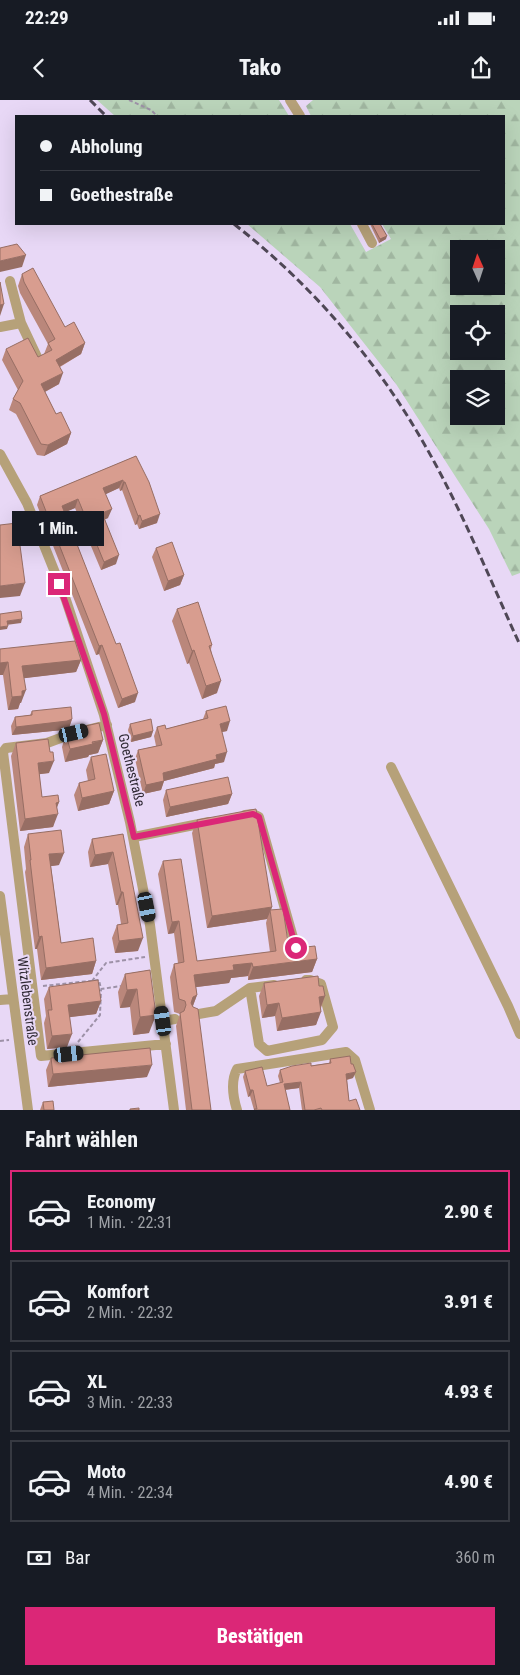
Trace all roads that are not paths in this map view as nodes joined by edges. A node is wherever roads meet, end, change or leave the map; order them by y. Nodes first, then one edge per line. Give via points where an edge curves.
1 (290, 100) edge
2 (299, 115) edge
3 (363, 225) edge
4 (372, 243) dead end
5 (10, 281) dead end
6 (21, 323) junction
7 (0, 327) edge
8 (37, 356) edge
9 (0, 454) edge
10 (107, 725) junction
11 (391, 767) dead end
12 (235, 817) edge
13 (216, 821) edge
14 (134, 837) junction
15 (0, 896) edge
16 (296, 948) edge
17 (250, 988) junction
18 (14, 999) junction
19 (0, 1000) edge
20 (193, 1014) edge
21 (175, 1019) dead end
22 (163, 1021) junction
23 (520, 1034) edge
24 (166, 1044) junction
25 (28, 1110) edge
26 (174, 1110) edge
27 (237, 1110) edge
28 (370, 1110) edge

1 - 2 street
3 - 4 street
5 - 6 street
6 - 7 street
6 - 8 street
9 - 10 street, Goethestraße via 27,503 66,600
10 - 14 street, Goethestraße
10 - 24 street via 47,743 6,748 2,752 41,1056
11 - 23 street
12 - 16 street via 253,814 259,817
13 - 14 street
14 - 22 street, Goethestraße
15 - 18 street, Witzlebenstraße
17 - 17 street via 310,980 321,984 333,1027 322,1040 267,1051 259,1044
17 - 20 street via 216,1011
18 - 19 street
18 - 25 street, Witzlebenstraße
21 - 22 street
22 - 24 street, Goethestraße
24 - 26 street, Goethestraße
27 - 28 street via 232,1078 237,1069 346,1052 355,1060

